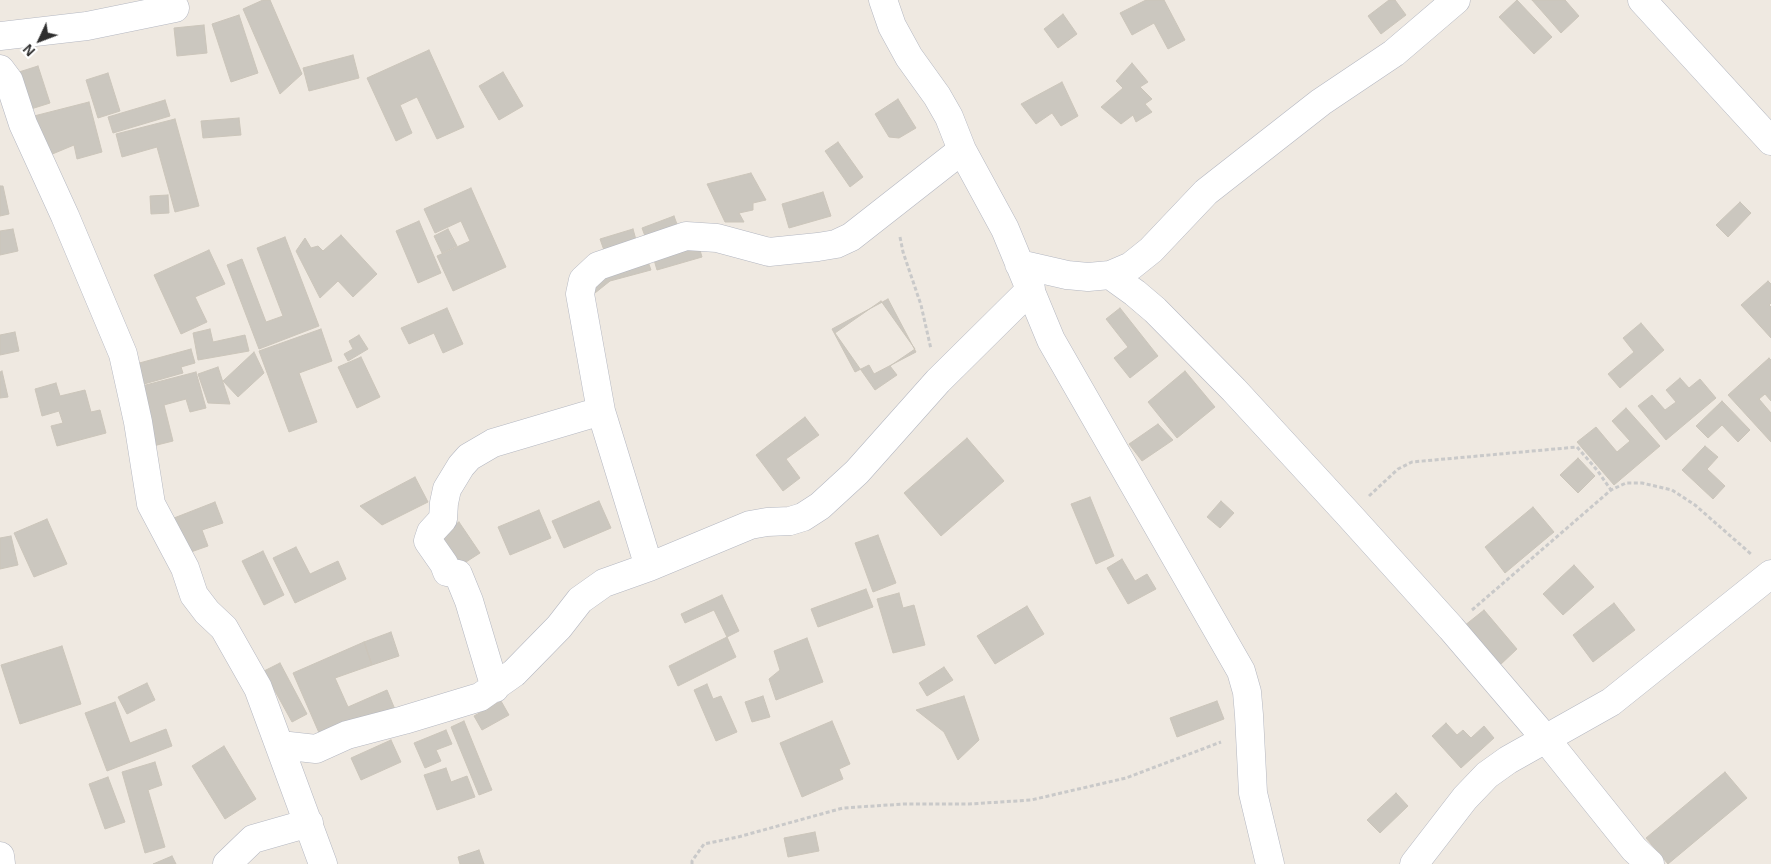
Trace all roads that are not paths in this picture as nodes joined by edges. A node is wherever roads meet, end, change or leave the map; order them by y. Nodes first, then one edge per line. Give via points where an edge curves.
1 (883, 0) edge
2 (1456, 0) edge
3 (1642, 0) edge
4 (175, 8) dead end
5 (0, 36) edge
6 (0, 69) edge
7 (1771, 141) edge
8 (962, 150) junction
9 (1019, 264) junction
10 (1110, 275) junction
11 (1031, 289) junction
12 (601, 411) junction
13 (649, 567) junction
14 (1764, 567) edge
15 (495, 688) junction
16 (1545, 738) junction
17 (280, 745) junction
18 (309, 823) junction
19 (0, 856) edge
20 (1, 864) edge
21 (227, 864) edge
22 (323, 864) edge
23 (1270, 864) edge
24 (1414, 864) edge
25 (1650, 864) edge

1 - 8 street via 892,26 949,117
2 - 10 street via 1394,53 1321,102 1206,192 1138,261
3 - 7 street
4 - 5 street via 88,26
6 - 17 street via 9,81 23,124 66,216 123,354 151,504 185,568 194,595 224,628 258,688
8 - 9 street via 1005,229
8 - 12 street via 851,237 836,244 768,252 717,238 686,236 598,266 583,280 580,294
9 - 10 street via 1067,275
9 - 11 street
10 - 16 street via 1155,310 1234,390 1451,628
11 - 13 street via 938,381 857,472 820,506 790,522 750,525
11 - 23 street via 1050,340 1241,671 1247,692 1253,793
12 - 13 street
12 - 15 street via 492,443 469,457 447,489 443,519 431,532 428,541 447,572 458,574 470,601
13 - 15 street via 604,583 580,600 534,654
14 - 16 street via 1611,702
15 - 17 street via 480,697 347,734 316,749
16 - 24 street via 1487,776 1465,798
16 - 25 street via 1634,849
17 - 18 street
18 - 21 street via 253,839
18 - 22 street
19 - 20 street

